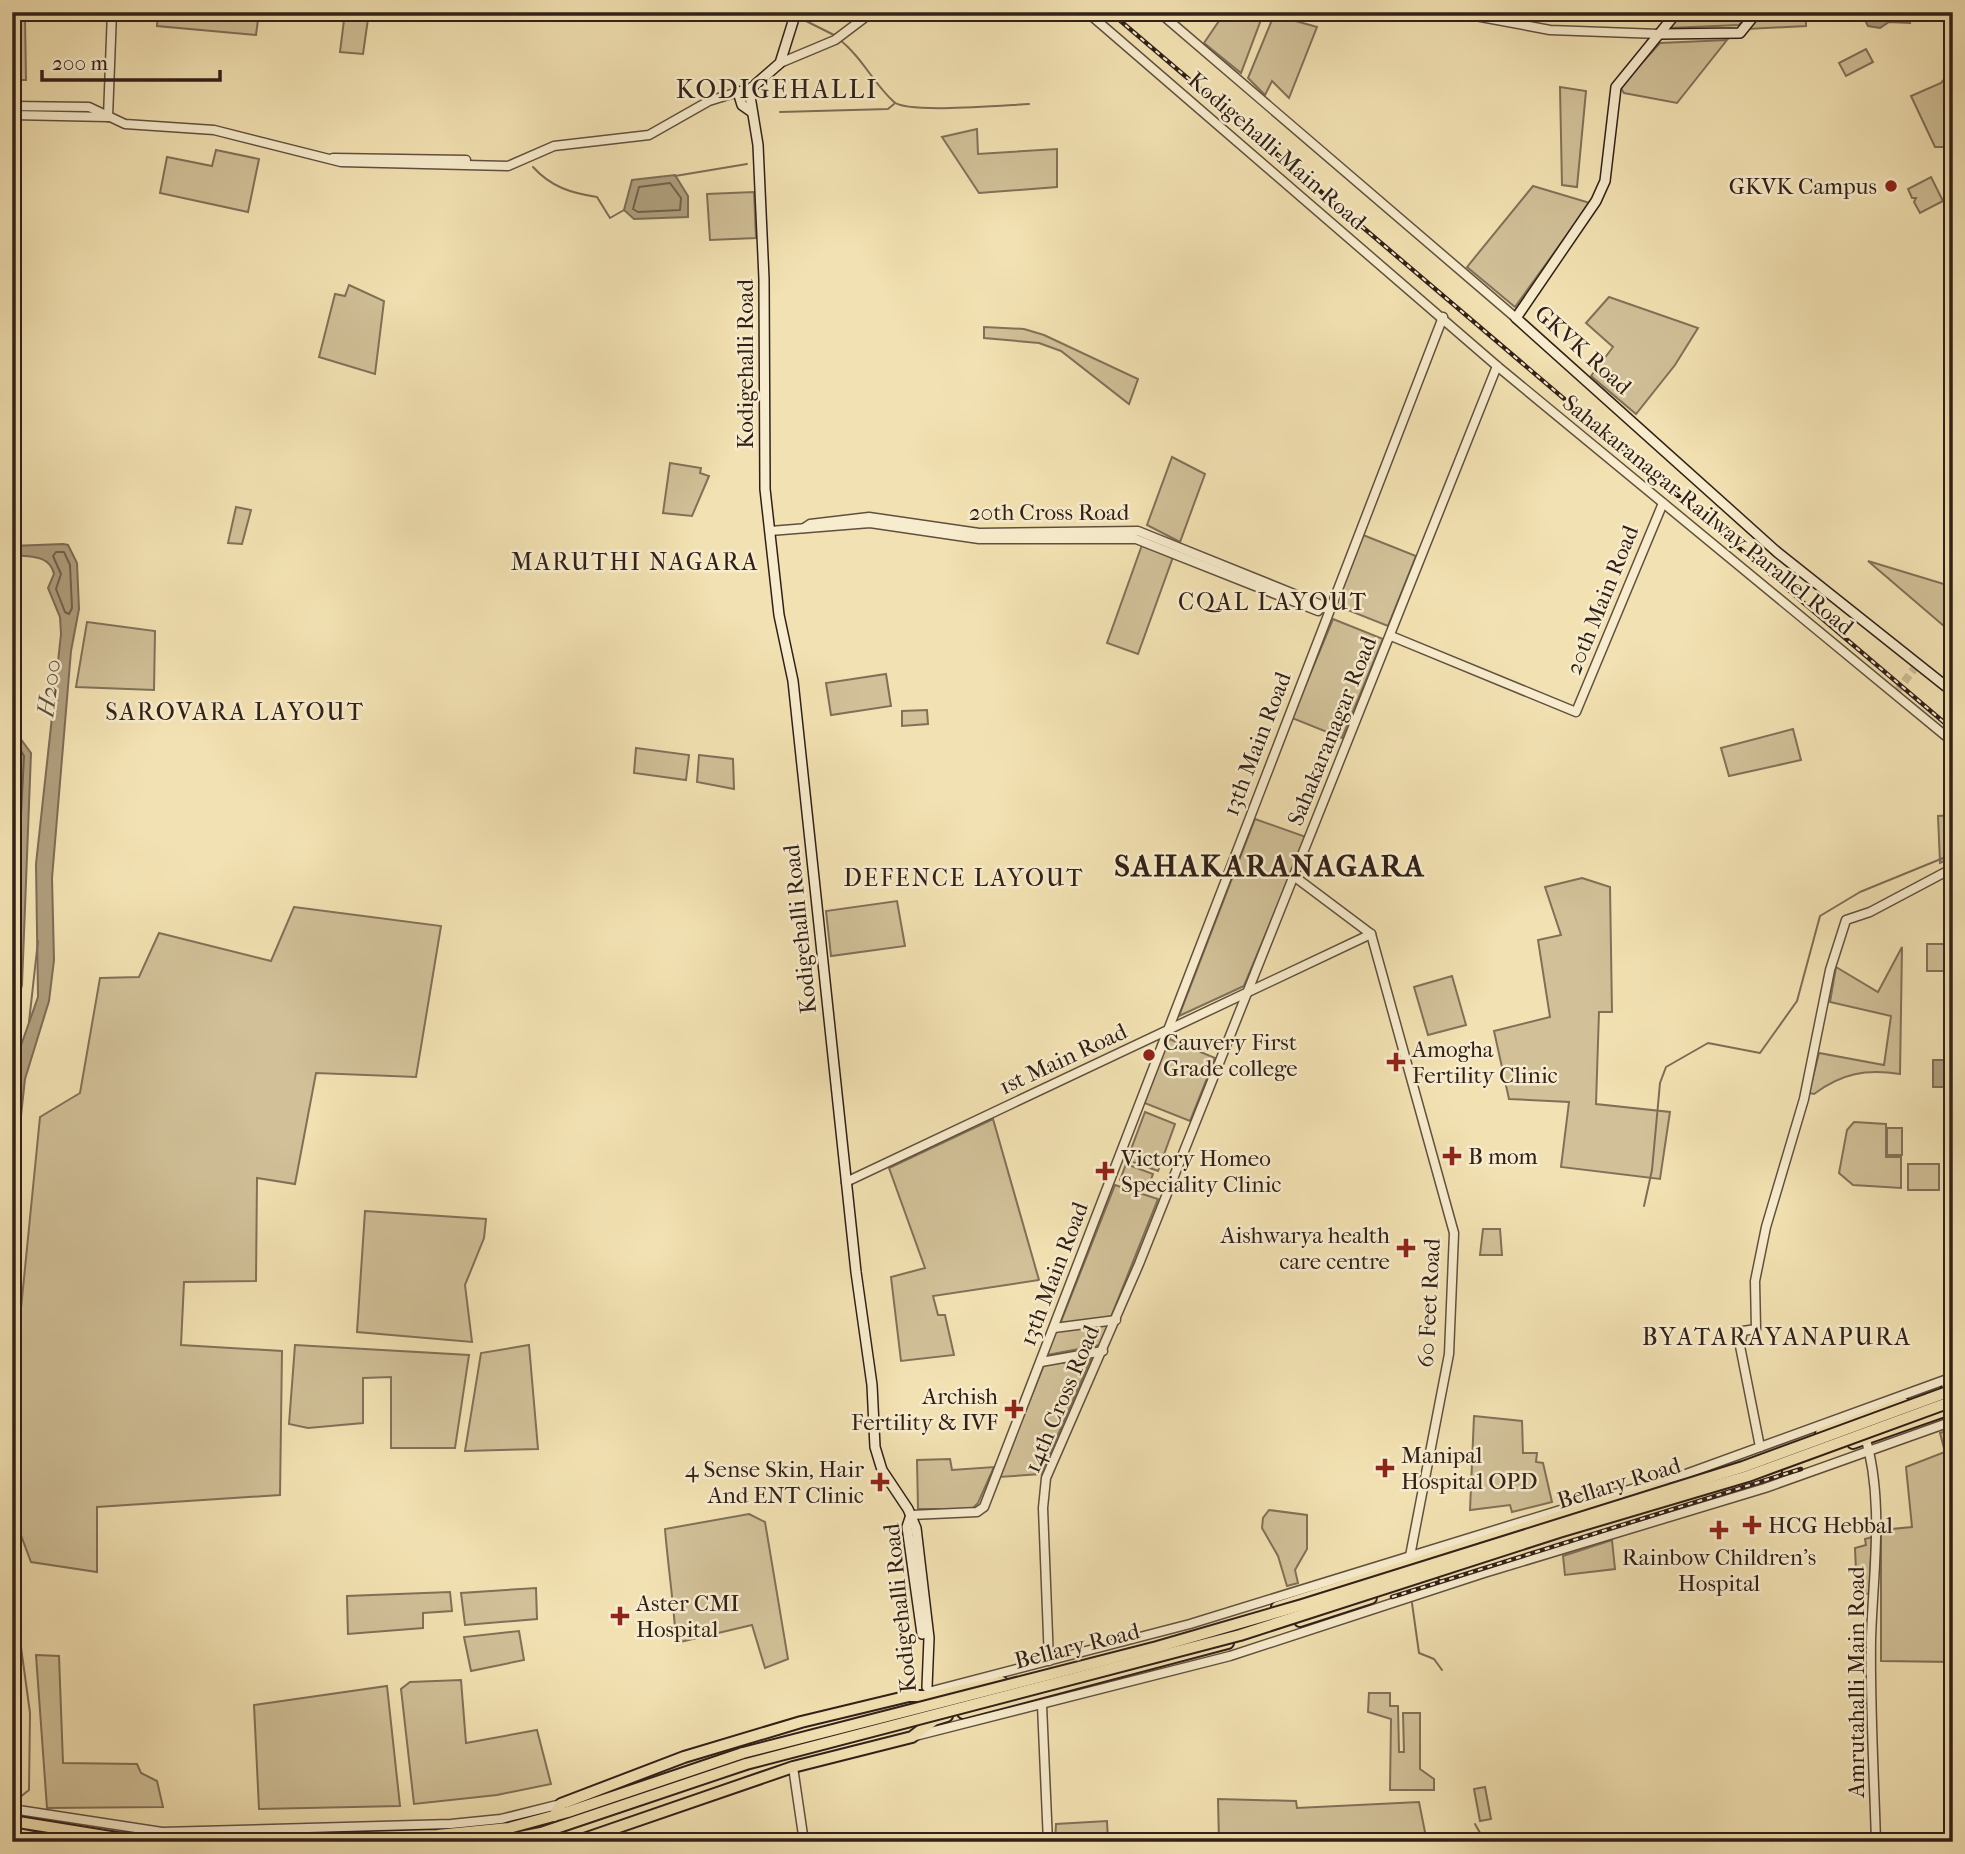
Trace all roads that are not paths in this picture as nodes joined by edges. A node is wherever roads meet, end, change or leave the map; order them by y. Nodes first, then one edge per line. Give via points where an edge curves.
1 (113, 12) edge
2 (796, 12) edge
3 (872, 12) edge
4 (1087, 12) edge
5 (1159, 12) edge
6 (1454, 12) edge
7 (1677, 12) edge
8 (1757, 12) edge
9 (1659, 34) junction
10 (780, 64) junction
11 (743, 91) junction
12 (12, 106) edge
13 (12, 115) edge
14 (108, 117) junction
15 (1443, 317) junction
16 (1516, 318) junction
17 (1497, 366) junction
18 (1663, 503) junction
19 (770, 531) junction
20 (1325, 609) junction
21 (1391, 636) junction
22 (1953, 692) edge
23 (1953, 742) edge
24 (1953, 868) edge
25 (1295, 877) junction
26 (1371, 934) junction
27 (1247, 992) junction
28 (1166, 1032) junction
29 (846, 1182) junction
30 (1139, 1264) joint
31 (1116, 1320) junction
32 (1054, 1328) junction
33 (1102, 1350) junction
34 (1041, 1362) junction
35 (1951, 1383) edge
36 (1953, 1401) edge
37 (1953, 1408) edge
38 (1860, 1418) junction
39 (1953, 1421) edge
40 (1866, 1438) junction
41 (1760, 1447) junction
42 (1870, 1451) junction
43 (911, 1515) junction
44 (1410, 1556) junction
45 (1049, 1661) junction
46 (928, 1691) junction
47 (1042, 1705) junction
48 (808, 1720) junction
49 (935, 1725) junction
50 (745, 1759) junction
51 (797, 1766) junction
52 (561, 1804) junction
53 (12, 1809) edge
54 (554, 1816) junction
55 (12, 1821) edge
56 (15, 1834) edge
57 (233, 1836) edge
58 (59, 1842) edge
59 (176, 1842) edge
60 (191, 1842) edge
61 (494, 1842) edge
62 (575, 1842) edge
63 (804, 1842) edge
64 (1048, 1842) edge
65 (1877, 1842) edge

1 - 14 street
2 - 10 main road
3 - 10 street via 836,39
4 - 15 street, Kodigehalli Main Road
5 - 16 street
6 - 9 street via 1550,30
7 - 9 main road, GKVK Road
8 - 9 main road via 1740,33
9 - 16 main road, GKVK Road via 1616,87 1605,181 1596,201
10 - 11 main road
11 - 14 street via 716,98 649,135 554,146 514,164 341,162 214,130 136,125
11 - 19 main road, Kodigehalli Road via 742,105 752,112 758,145 764,269 763,436
12 - 14 street via 89,107
13 - 14 street
15 - 17 street, Kodigehalli Main Road
15 - 20 street, 13th Main Road
16 - 22 main road, GKVK Road via 1777,552 1915,667
17 - 18 street, Sahakaranagar Railway Parallel Road
17 - 21 street, Sahakaranagar Road
18 - 21 street, 20th Main Road via 1576,712
18 - 23 street, Sahakaranagar Railway Parallel Road
19 - 20 street, 20th Cross Road via 869,517 979,533 1138,531
19 - 29 main road, Kodigehalli Road via 779,615 793,681
20 - 28 street, 13th Main Road
21 - 25 street, Sahakaranagar Road
24 - 41 street via 1846,920 1830,970 1804,1099 1766,1227 1755,1281 1756,1329 1743,1331 1740,1346
25 - 26 street
25 - 27 street, Sahakaranagar Road
26 - 27 street, 1st Main Road
26 - 44 street, 60 Feet Road via 1454,1233 1449,1353
27 - 28 street, 1st Main Road
27 - 30 street, Sahakaranagar Road
28 - 29 street, 1st Main Road
28 - 32 street, 13th Main Road
29 - 43 main road, Kodigehalli Road via 873,1385 877,1457
30 - 31 street, 14th Cross Road
31 - 32 street
31 - 33 street, 14th Cross Road
32 - 34 street, 13th Main Road
33 - 34 street
33 - 45 street, 14th Cross Road via 1046,1478
34 - 43 street, 13th Main Road via 984,1507 977,1513
35 - 38 highway, Bellary Road
35 - 41 street
35 - 50 highway, Bellary Road, bridge via 1743,1467 1302,1605
36 - 50 highway, Bellary Road, bridge via 1748,1476 1217,1642
37 - 40 highway, Bellary Road
38 - 40 street, Amrutahalli Main Road
38 - 46 highway, Bellary Road via 1742,1462 1213,1628 1017,1679 934,1696
39 - 42 street
40 - 42 street, Amrutahalli Main Road
40 - 49 highway, Bellary Road via 1750,1481 1189,1655
41 - 44 street via 1686,1474
42 - 47 street via 1230,1657
42 - 65 street, Amrutahalli Main Road via 1876,1530 1871,1663
43 - 46 main road, Kodigehalli Road via 924,1583
44 - 45 street via 1190,1624
45 - 46 street
46 - 48 highway, Bellary Road
46 - 49 main road, Kodigehalli Road
47 - 49 street
47 - 64 street
48 - 51 highway via 820,1726 825,1738 822,1748
48 - 52 highway, Bellary Road via 684,1757
49 - 51 highway, Bellary Road via 912,1737
50 - 54 highway, Bellary Road
50 - 61 highway, Bellary Road via 541,1833
51 - 62 highway, Bellary Road
51 - 63 street
52 - 54 highway
52 - 57 street via 501,1819 451,1824
53 - 57 street via 162,1832
54 - 57 highway, Bellary Road via 478,1832
55 - 59 highway via 117,1838
56 - 58 highway
57 - 60 highway, Bellary Road

